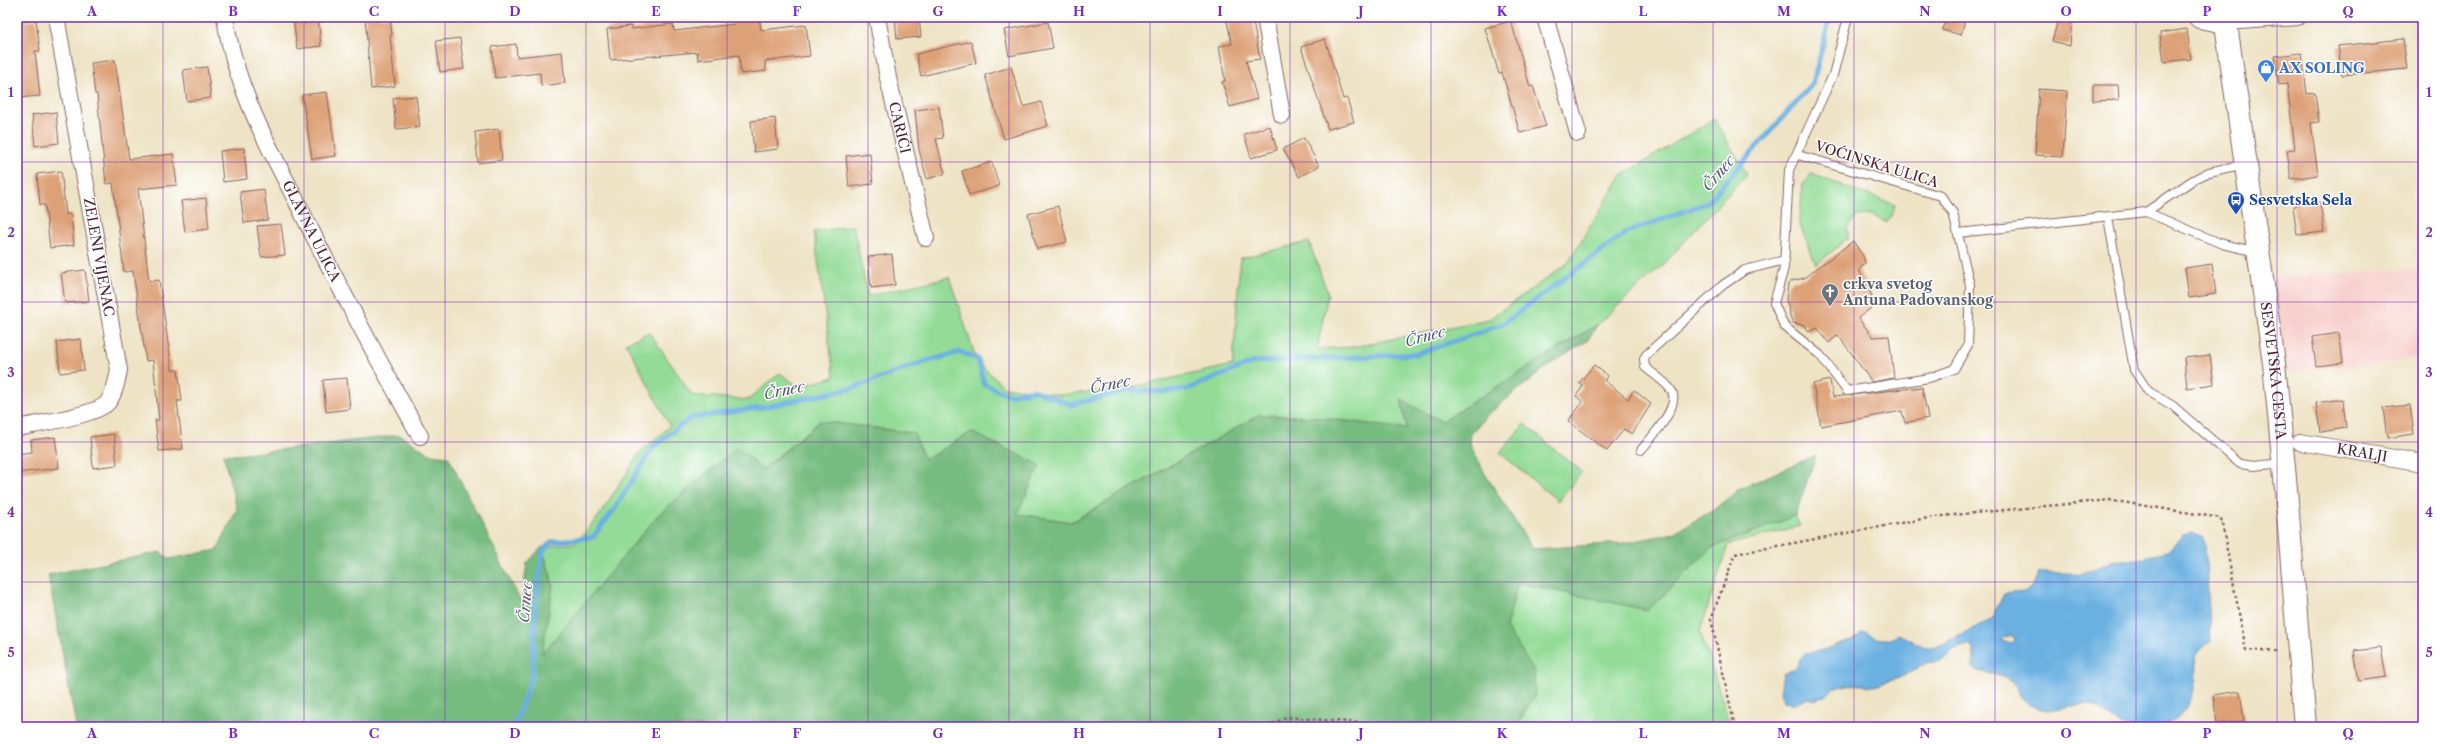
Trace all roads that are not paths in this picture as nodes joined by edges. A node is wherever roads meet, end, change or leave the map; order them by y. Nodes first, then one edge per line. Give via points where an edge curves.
1 (56, 17) edge
2 (226, 17) edge
3 (877, 17) edge
4 (1265, 17) edge
5 (1545, 17) edge
6 (1848, 17) edge
7 (2200, 17) edge
8 (2296, 17) edge
9 (2226, 20) edge
10 (1282, 114) dead end
11 (1578, 133) dead end
12 (1798, 155) junction
13 (2246, 164) junction
14 (2146, 212) junction
15 (2108, 217) junction
16 (1959, 233) junction
17 (926, 238) dead end
18 (2258, 252) junction
19 (1785, 260) junction
20 (17, 428) edge
21 (420, 436) dead end
22 (2300, 442) dead end
23 (1641, 450) dead end
24 (2284, 462) junction
25 (2423, 463) edge
26 (2305, 727) edge

1 - 20 street, ZELENI VIJENAC via 119,370 108,403 96,410
2 - 21 street, GLAVNA ULICA via 236,67 255,119 345,300
3 - 17 street, CARIĆI via 888,78
4 - 10 street
5 - 11 street
6 - 12 lane, VOĆINSKA ULICA via 1834,75 1814,113
7 - 9 main road
8 - 9 street
9 - 13 main road, SESVETSKA CESTA
12 - 16 lane, VOĆINSKA ULICA via 1941,196 1953,213
12 - 19 lane, VOĆINSKA ULICA via 1789,170
13 - 14 lane via 2204,175
13 - 18 main road, SESVETSKA CESTA
14 - 15 lane
14 - 18 lane via 2222,244
15 - 16 lane
15 - 24 lane via 2134,370 2148,391 2173,406 2240,464 2254,466
16 - 19 lane, VOĆINSKA ULICA via 1970,286 1968,345 1954,369 1929,378 1847,391 1820,355 1784,326 1774,303
18 - 24 main road, SESVETSKA CESTA via 2274,363
19 - 23 lane via 1745,270 1723,285 1646,354 1643,363 1645,367 1672,390 1674,399 1672,408
22 - 25 street, KRALJI
24 - 26 main road, SESVETSKA CESTA

